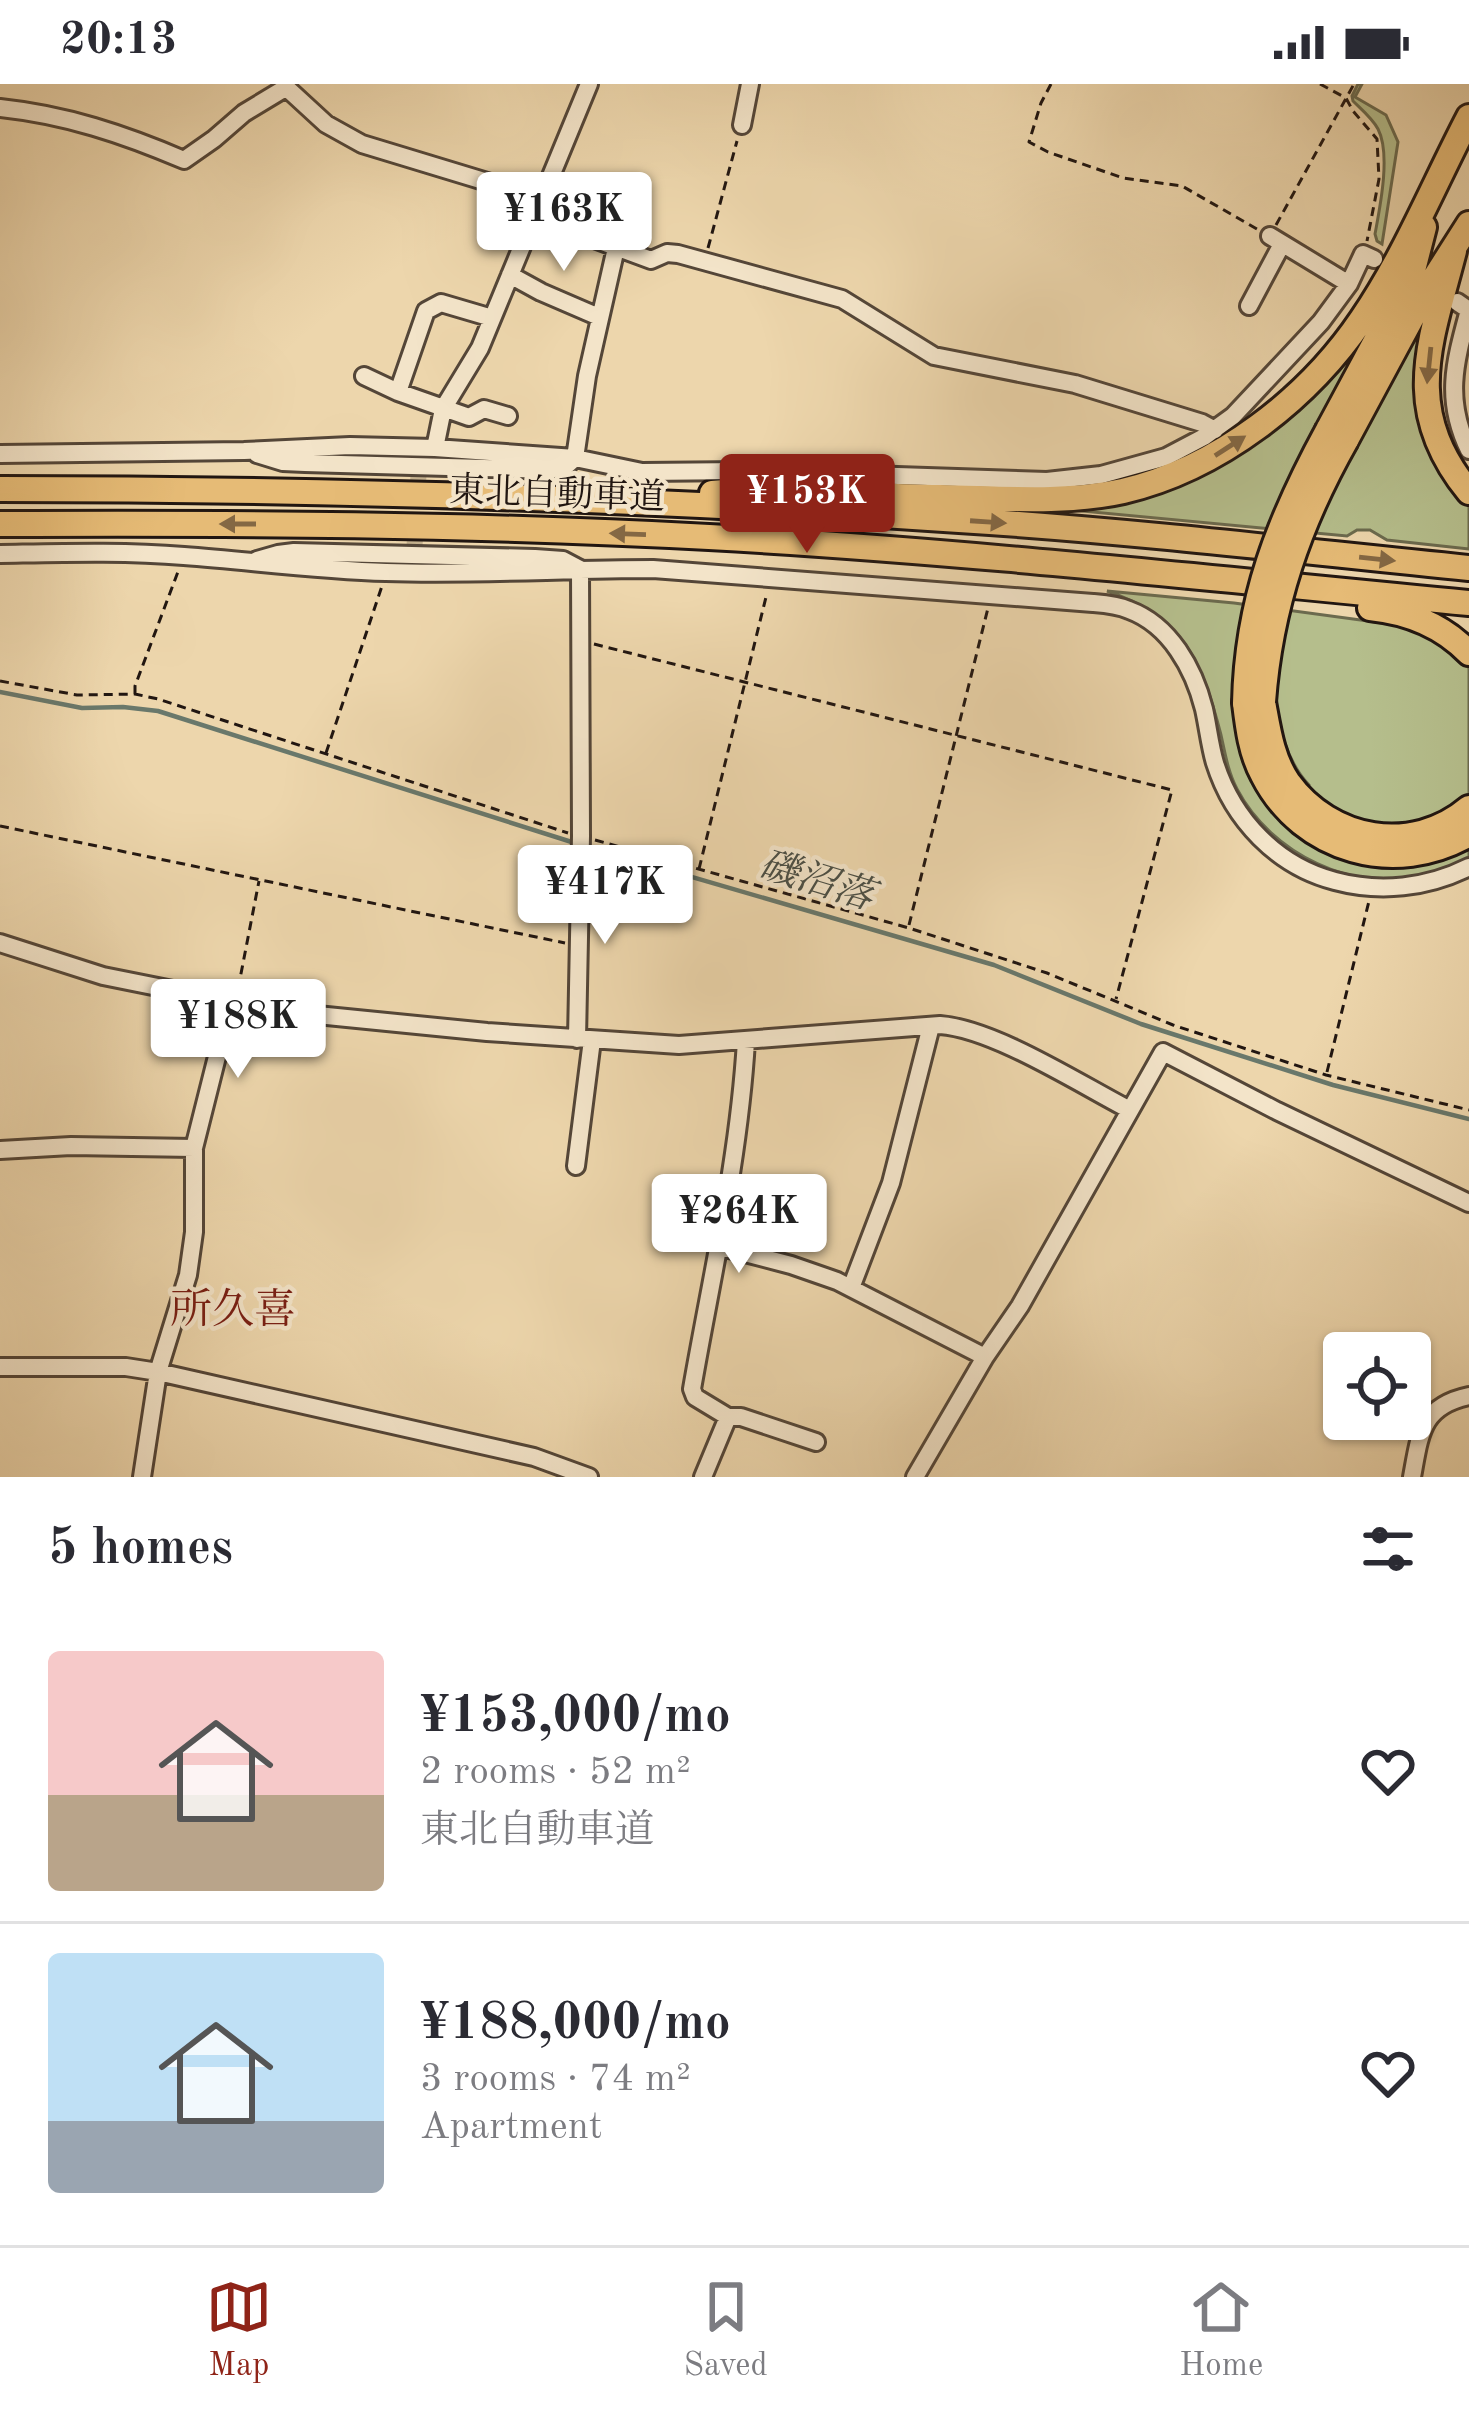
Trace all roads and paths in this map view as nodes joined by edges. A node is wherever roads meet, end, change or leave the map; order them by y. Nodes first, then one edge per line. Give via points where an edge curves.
1 (589, 84) edge
2 (750, 84) edge
3 (1051, 84) edge
4 (1321, 84) edge
5 (1354, 84) edge
6 (1346, 98) junction
7 (0, 108) edge
8 (1469, 117) edge
9 (742, 125) joint
10 (1434, 190) junction
11 (537, 205) junction
12 (1469, 224) edge
13 (1276, 240) junction
14 (616, 248) junction
15 (1454, 251) junction
16 (1369, 256) joint
17 (705, 261) junction
18 (510, 275) junction
19 (1349, 284) junction
20 (1457, 302) dead end
21 (1249, 306) dead end
22 (599, 317) junction
23 (492, 318) junction
24 (1462, 371) edge
25 (364, 376) dead end
26 (398, 392) junction
27 (443, 409) junction
28 (508, 416) dead end
29 (1215, 430) junction
30 (1337, 435) junction
31 (435, 448) junction
32 (1469, 450) edge
33 (244, 451) junction
34 (0, 454) edge
35 (575, 458) junction
36 (0, 490) edge
37 (1469, 492) edge
38 (620, 501) junction
39 (0, 524) edge
40 (0, 554) edge
41 (182, 556) junction
42 (996, 557) junction
43 (251, 562) junction
44 (1469, 568) edge
45 (580, 569) junction
46 (384, 572) junction
47 (768, 579) junction
48 (991, 595) junction
49 (1469, 603) edge
50 (580, 640) junction
51 (1469, 653) edge
52 (0, 681) edge
53 (745, 682) junction
54 (135, 694) junction
55 (1254, 703) junction
56 (958, 735) junction
57 (325, 755) junction
58 (1469, 808) edge
59 (0, 826) edge
60 (1469, 834) edge
61 (581, 843) junction
62 (1469, 867) edge
63 (698, 870) junction
64 (259, 879) junction
65 (1370, 887) junction
66 (909, 928) junction
67 (0, 944) edge
68 (579, 946) junction
69 (231, 1001) junction
70 (1115, 1001) junction
71 (931, 1026) junction
72 (584, 1039) junction
73 (746, 1041) junction
74 (1326, 1075) junction
75 (1129, 1109) junction
76 (1469, 1110) edge
77 (194, 1148) junction
78 (0, 1150) edge
79 (576, 1166) dead end
80 (1469, 1203) edge
81 (718, 1246) junction
82 (851, 1288) junction
83 (986, 1358) junction
84 (0, 1367) edge
85 (158, 1372) junction
86 (1469, 1396) edge
87 (728, 1417) junction
88 (816, 1442) dead end
89 (142, 1477) edge
90 (589, 1477) edge
91 (703, 1477) edge
92 (915, 1477) edge
93 (1412, 1477) edge

1 - 11 street
2 - 9 street
3 - 13 path via 1029,142 1123,178 1182,186
4 - 6 path
5 - 6 path
6 - 13 path
6 - 16 path via 1377,139
7 - 11 street via 85,122 184,160 244,113 290,91 362,143 497,184
8 - 10 highway
9 - 17 path
10 - 30 highway via 1412,274
38 -> 10 highway via 744,491 1062,497 1118,492 1181,472 1249,434 1332,357
11 - 14 street via 544,216
11 - 18 street
12 - 15 highway
13 - 19 street
13 - 21 street
14 - 17 street via 651,260 667,253
14 - 22 street
15 - 30 highway
15 -> 37 highway via 1427,392 1443,455
16 - 19 street
17 - 29 street via 855,304 934,356 1075,383
18 - 22 street
18 - 23 street
19 - 29 street via 1285,363
20 - 24 street via 1469,310
22 - 35 street
23 - 26 street via 441,303 426,311
23 - 27 street
24 - 32 street via 1453,402
25 - 26 street
26 - 27 street
27 - 28 street
27 - 31 street
29 - 35 street via 1132,468 1047,481 642,472
30 - 55 highway, bridge via 1300,480 1254,610 1246,653
31 - 33 street
31 - 35 street
33 - 34 street
33 - 35 street via 283,462 550,470
36 - 38 highway, 東北自動車道
38 -> 44 highway, 東北自動車道 via 995,522
42 -> 39 highway, 東北自動車道 via 540,530
40 - 41 street
41 - 43 street
41 - 54 path
42 - 49 highway, 東北自動車道
42 - 51 highway via 1073,576 1389,610 1425,620
43 - 45 street via 294,552 535,558
43 - 46 street
45 - 46 street
45 - 47 street
45 - 50 street
46 - 57 path
47 - 48 street
47 - 53 path
48 - 56 path
48 - 65 street via 1108,605 1145,618 1188,665 1222,782 1256,836 1323,878
50 - 53 path
50 - 61 street
52 - 54 path via 76,695
53 - 56 path
53 - 63 path
54 - 57 path
55 - 58 highway via 1286,779 1344,827 1415,835
55 - 60 highway via 1252,748 1263,777 1296,818 1335,845 1418,854
56 - 66 path
56 - 70 path via 1172,790
57 - 61 path
59 - 64 path
61 - 63 path
61 - 68 street
62 - 65 street via 1433,881
63 - 66 path
64 - 68 path
64 - 69 path
65 - 74 path
66 - 70 path
67 - 69 street via 103,976
68 - 72 street
69 - 72 street
69 - 77 street
70 - 74 path
71 - 73 street
71 - 75 street via 962,1027
71 - 82 street via 891,1183
72 - 73 street
72 - 79 street
73 - 81 street
74 - 76 path
75 - 80 street via 1162,1052
75 - 83 street
77 - 78 street
77 - 85 street via 188,1275
81 - 82 street
81 - 87 street via 692,1390
82 - 83 street
83 - 92 street
84 - 85 street
85 - 89 street
85 - 90 street via 534,1457
86 - 93 street via 1432,1412
87 - 88 street
87 - 91 street

